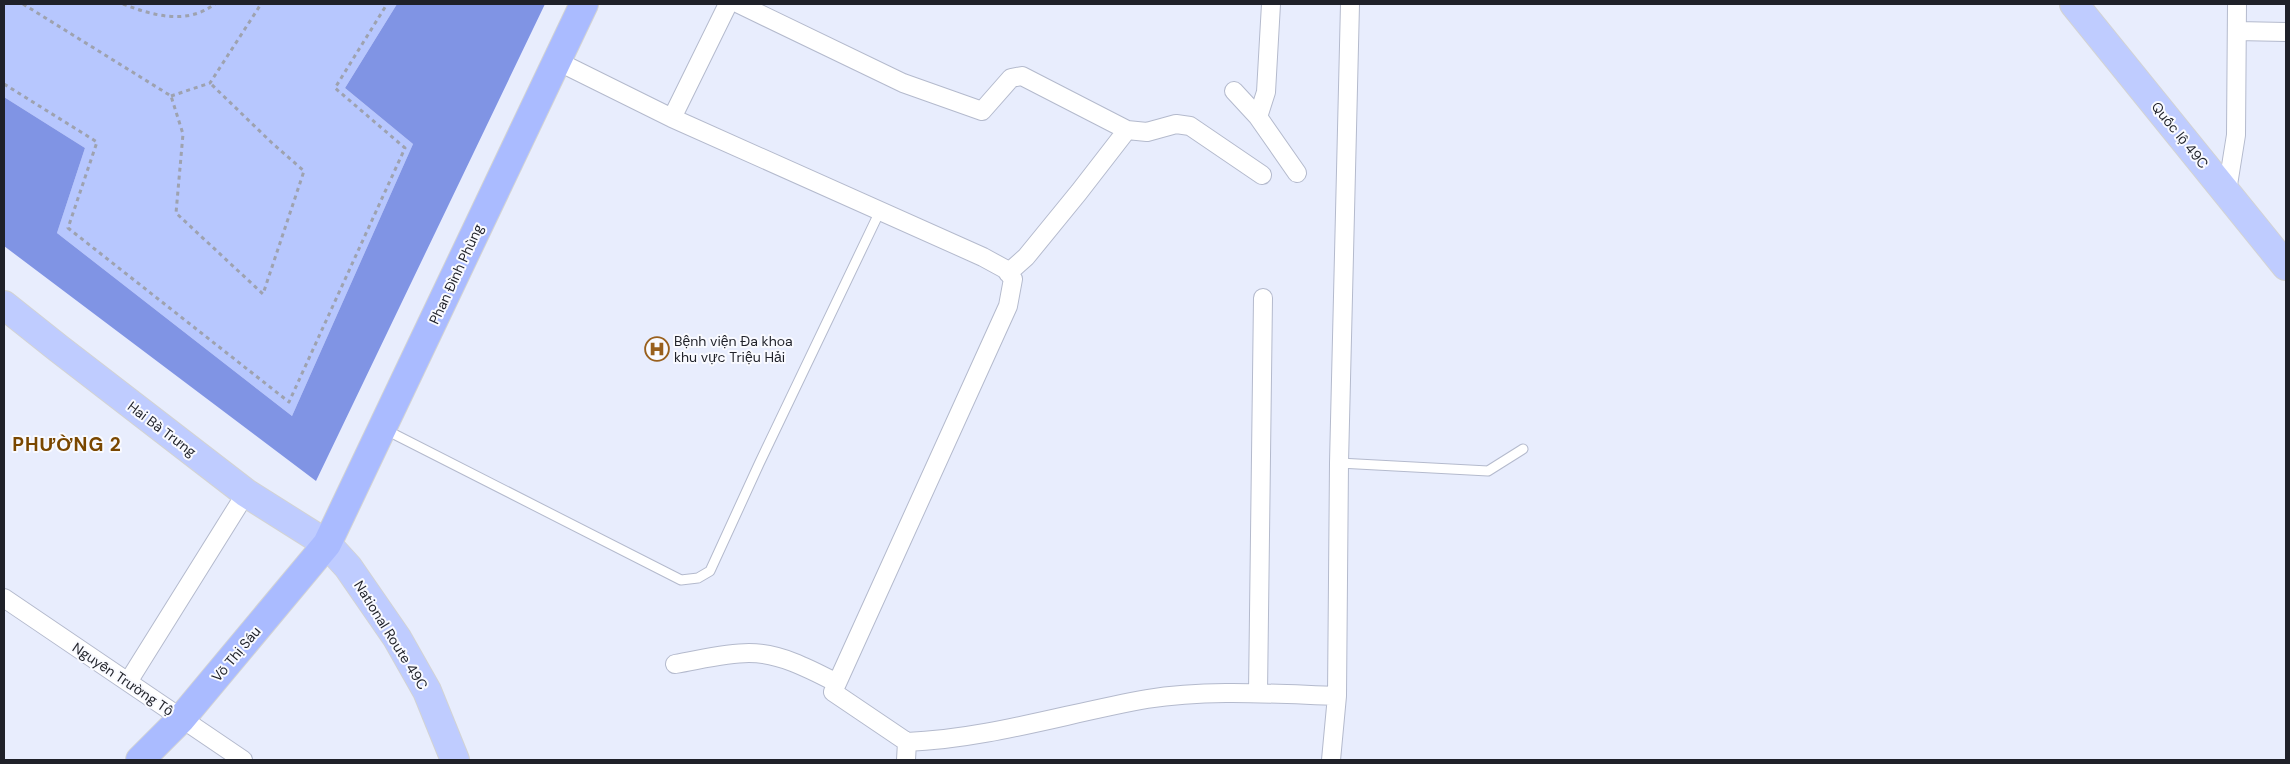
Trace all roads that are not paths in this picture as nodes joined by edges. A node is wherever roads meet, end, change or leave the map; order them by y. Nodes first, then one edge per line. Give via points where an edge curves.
1 (584, 4) edge
2 (728, 4) edge
3 (739, 4) edge
4 (1271, 4) edge
5 (1350, 4) edge
6 (2074, 4) edge
7 (2237, 4) edge
8 (2237, 31) junction
9 (2286, 32) edge
10 (557, 60) junction
11 (1234, 91) dead end
12 (1258, 117) junction
13 (672, 118) junction
14 (1127, 130) junction
15 (1297, 173) dead end
16 (1262, 175) dead end
17 (2227, 191) junction
18 (880, 211) junction
19 (2286, 266) edge
20 (1008, 273) junction
21 (1264, 298) dead end
22 (4, 305) edge
23 (382, 428) junction
24 (1523, 449) dead end
25 (1339, 463) junction
26 (246, 493) junction
27 (327, 544) junction
28 (4, 598) edge
29 (675, 664) dead end
30 (128, 682) junction
31 (837, 683) junction
32 (1258, 693) junction
33 (1337, 696) junction
34 (181, 719) junction
35 (907, 742) junction
36 (140, 760) edge
37 (243, 760) edge
38 (455, 760) edge
39 (906, 760) edge
40 (1332, 760) edge

1 - 10 highway, Phan Đình Phùng
2 - 13 street
3 - 14 street via 903,83 982,111 1012,78 1019,75
4 - 12 street via 1266,92
5 - 25 street
6 - 17 main road, Quốc lộ 49C
7 - 8 street
8 - 9 street
8 - 17 street via 2236,135
10 - 13 street
10 - 23 highway, Phan Đình Phùng
11 - 12 street
12 - 15 street
13 - 18 street
14 - 16 street via 1147,132 1183,124 1190,126
14 - 20 street via 1026,257
17 - 19 main road, Quốc lộ 49C
18 - 20 street via 984,257
18 - 23 lane via 710,571 698,578 681,580
20 - 31 street via 1013,279 1008,306
21 - 32 street
22 - 26 main road, Hai Bà Trưng
23 - 27 highway, Phan Đình Phùng
24 - 25 lane via 1488,472
25 - 33 street
26 - 27 main road, Hai Bà Trưng
26 - 30 street
27 - 34 highway, Võ Thị Sáu
27 - 38 main road, National Route 49C via 348,567 397,638 427,690
28 - 30 street, Nguyễn Trường Tộ
29 - 31 street via 749,653 773,656 807,667
30 - 34 street, Nguyễn Trường Tộ
31 - 35 street via 833,692
32 - 33 street
32 - 35 street via 1155,698 963,736
33 - 40 street
34 - 36 highway, Võ Thị Sáu
34 - 37 street, Nguyễn Trường Tộ
35 - 39 street

